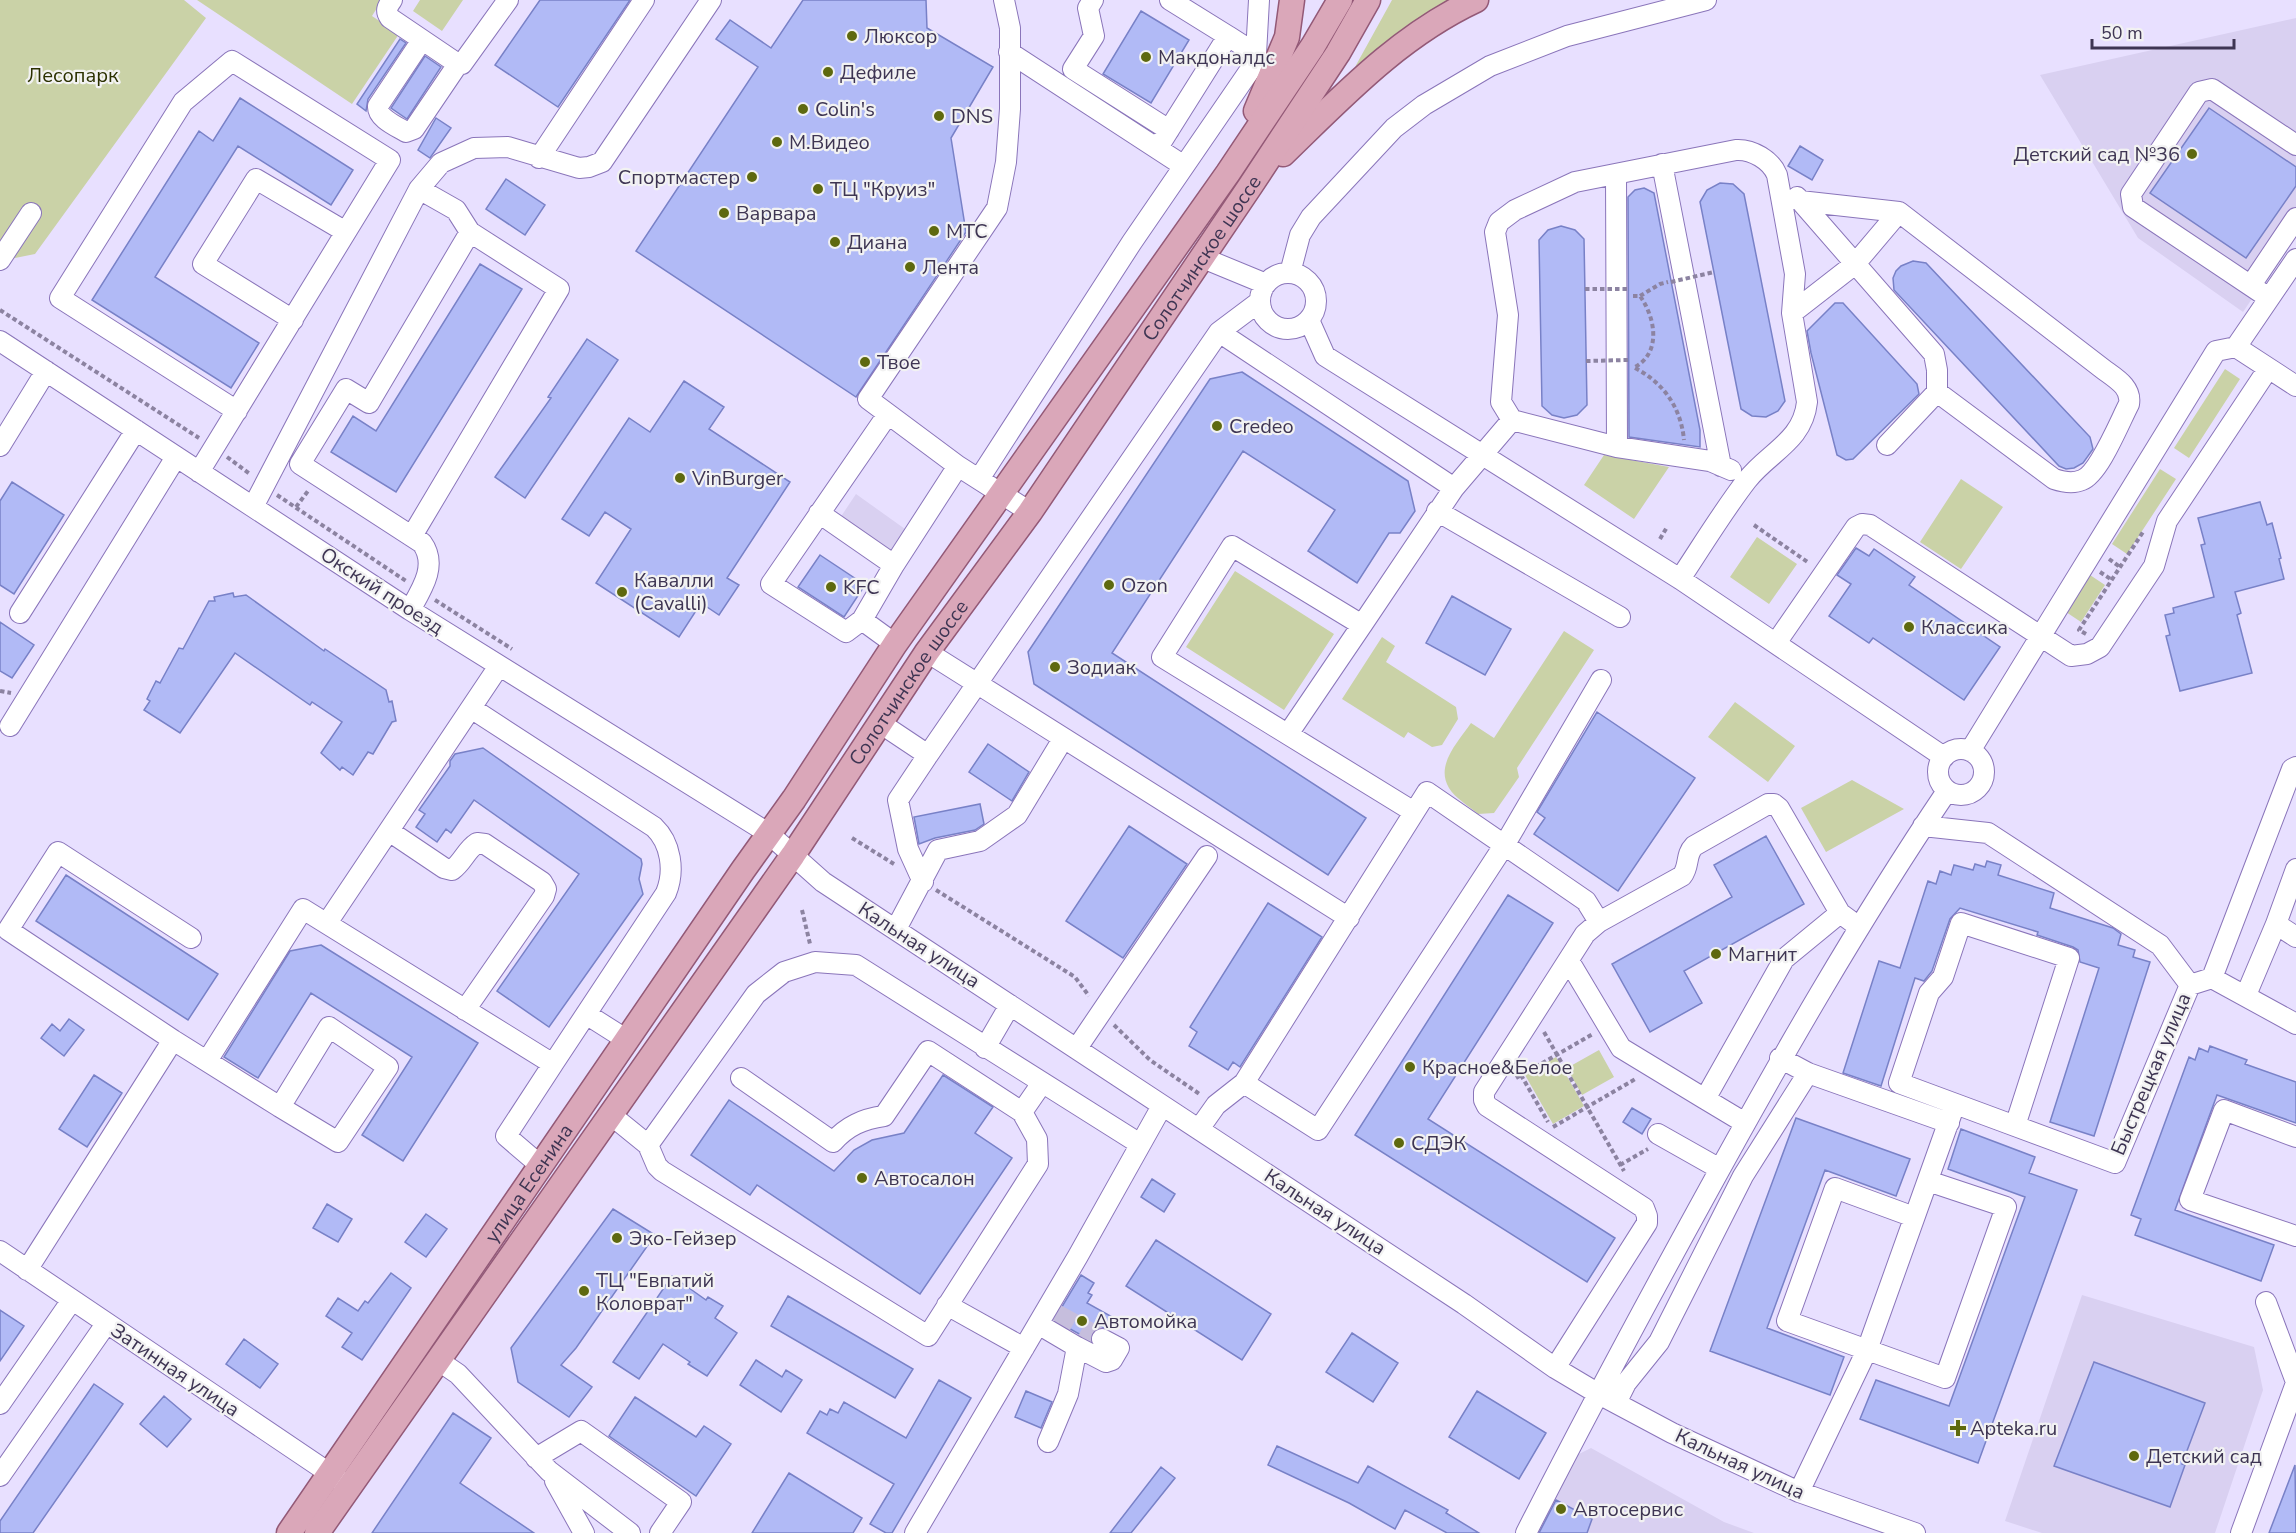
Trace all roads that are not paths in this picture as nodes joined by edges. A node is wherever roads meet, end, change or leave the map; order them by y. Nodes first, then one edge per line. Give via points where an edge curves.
1 (392, 0) edge
2 (508, 0) edge
3 (645, 0) edge
4 (711, 0) edge
5 (1004, 0) edge
6 (1093, 0) edge
7 (1170, 0) edge
8 (1259, 0) edge
9 (1292, 0) edge
10 (1340, 0) edge
11 (1368, 0) edge
12 (1476, 0) edge
13 (1706, 0) edge
14 (1228, 36) junction
15 (422, 40) junction
16 (1009, 52) junction
17 (1256, 54) junction
18 (458, 64) junction
19 (1169, 130) junction
20 (2296, 145) edge
21 (1157, 149) junction
22 (539, 158) junction
23 (1662, 164) junction
24 (1184, 166) junction
25 (1228, 173) junction
26 (1616, 174) junction
27 (1777, 175) junction
28 (1251, 185) junction
29 (419, 189) junction
30 (1800, 201) junction
31 (1899, 212) junction
32 (31, 213) dead end
33 (2296, 218) edge
34 (346, 232) junction
35 (470, 232) junction
36 (1203, 258) junction
37 (2296, 259) edge
38 (0, 260) edge
39 (1856, 264) junction
40 (1290, 273) junction
41 (2251, 285) junction
42 (1263, 293) junction
43 (2269, 298) junction
44 (1792, 313) junction
45 (292, 320) junction
46 (1309, 320) junction
47 (1219, 332) junction
48 (0, 341) edge
49 (2236, 347) junction
50 (2268, 369) junction
51 (46, 371) junction
52 (2296, 386) edge
53 (1937, 392) junction
54 (237, 411) junction
55 (888, 414) junction
56 (1512, 420) junction
57 (136, 430) junction
58 (1887, 445) dead end
59 (0, 446) edge
60 (1617, 447) junction
61 (1482, 455) junction
62 (176, 457) junction
63 (958, 465) junction
64 (1721, 466) junction
65 (199, 472) junction
66 (1748, 478) junction
67 (979, 479) junction
68 (1454, 488) junction
69 (1000, 494) junction
70 (253, 507) junction
71 (1437, 511) junction
72 (1030, 512) junction
73 (819, 513) junction
74 (412, 536) junction
75 (894, 565) junction
76 (1680, 579) junction
77 (410, 610) junction
78 (20, 613) dead end
79 (1620, 617) dead end
80 (862, 620) junction
81 (1362, 625) junction
82 (2039, 635) junction
83 (895, 644) junction
84 (1776, 644) junction
85 (927, 652) junction
86 (499, 666) junction
87 (1601, 680) dead end
88 (975, 684) junction
89 (471, 708) junction
90 (880, 723) junction
91 (10, 726) dead end
92 (1288, 734) junction
93 (1064, 739) junction
94 (1970, 751) junction
95 (928, 755) junction
96 (1944, 757) junction
97 (2296, 767) edge
98 (1947, 791) junction
99 (1414, 812) junction
100 (1923, 826) junction
101 (389, 831) junction
102 (768, 833) junction
103 (1505, 844) junction
104 (793, 855) junction
105 (1206, 856) dead end
106 (2296, 869) edge
107 (923, 882) junction
108 (1840, 913) junction
109 (1349, 918) junction
110 (1599, 922) junction
111 (327, 923) junction
112 (2276, 924) junction
113 (1859, 927) junction
114 (896, 929) junction
115 (2296, 937) edge
116 (191, 938) dead end
117 (1569, 961) junction
118 (2212, 978) junction
119 (2190, 985) junction
120 (2246, 994) junction
121 (1010, 1005) junction
122 (465, 1010) junction
123 (586, 1014) junction
124 (2296, 1024) edge
125 (173, 1040) junction
126 (627, 1040) junction
127 (986, 1048) junction
128 (1077, 1048) junction
129 (1780, 1058) junction
130 (207, 1061) junction
131 (553, 1065) junction
132 (1808, 1073) junction
133 (741, 1078) dead end
134 (1042, 1083) junction
135 (1244, 1083) junction
136 (1705, 1099) junction
137 (1162, 1106) junction
138 (280, 1107) junction
139 (1022, 1112) junction
140 (1952, 1113) junction
141 (611, 1115) junction
142 (1745, 1123) junction
143 (2015, 1126) junction
144 (1199, 1129) junction
145 (1662, 1136) road end
146 (2296, 1137) edge
147 (1140, 1144) junction
148 (648, 1146) junction
149 (541, 1166) junction
150 (1720, 1169) junction
151 (1928, 1181) junction
152 (1914, 1217) junction
153 (2296, 1236) edge
154 (0, 1251) edge
155 (27, 1270) junction
156 (72, 1300) junction
157 (2266, 1302) dead end
158 (947, 1305) junction
159 (1047, 1316) junction
160 (106, 1324) junction
161 (1102, 1339) tunnel mouth
162 (1077, 1347) junction
163 (1024, 1348) junction
164 (1866, 1350) junction
165 (439, 1361) junction
166 (1555, 1368) junction
167 (2295, 1389) edge
168 (1597, 1393) junction
169 (1616, 1403) junction
170 (0, 1404) edge
171 (1048, 1442) dead end
172 (543, 1465) junction
173 (0, 1476) edge
174 (341, 1481) junction
175 (1798, 1492) junction
176 (289, 1533) edge
177 (317, 1533) edge
178 (584, 1533) edge
179 (630, 1533) edge
180 (660, 1533) edge
181 (915, 1533) edge
182 (1526, 1533) edge
183 (1915, 1533) edge
184 (2241, 1533) edge

1 - 15 street via 386,13
2 - 18 street via 466,61
3 - 22 street
4 - 22 street via 602,162 579,168
5 - 16 street via 1010,28
6 - 19 street via 1088,8 1094,36 1073,69
7 - 14 street
8 - 17 street
9 - 25 main road via 1280,57
10 - 25 main road, Солотчинское шоссе
11 - 28 main road, Солотчинское шоссе
12 - 28 main road via 1433,22 1372,68
13 - 40 street via 1567,36 1490,66 1424,105 1394,128 1311,217 1299,235
14 - 17 street
14 - 19 street
15 - 18 street
15 - 18 street via 378,106 380,115 410,132
16 - 21 street
16 - 55 street via 1009,130 997,208 868,399
17 - 24 street via 1250,70
19 - 21 street
20 - 41 street via 2212,89 2205,89 2199,92 2131,194 2133,207
21 - 24 street
22 - 29 street via 508,147 474,148 441,163
23 - 26 street
23 - 27 street via 1744,149 1769,163
23 - 64 street
24 - 67 street
25 - 69 main road, Солотчинское шоссе
26 - 56 street via 1575,182 1515,210 1496,227 1508,315 1501,402
26 - 60 street
27 - 30 street
27 - 44 street via 1795,274
28 - 36 main road, Солотчинское шоссе
29 - 35 street via 456,210
29 - 70 street
30 - 31 street
30 - 39 street
31 - 39 street
31 - 53 street via 2103,369 2130,396 2094,471 2084,480 2067,483 2054,479
32 - 38 street
33 - 41 street
34 - 45 street
34 - 45 street via 256,179 203,264
34 - 54 street via 390,160 232,62 183,102 60,298
35 - 74 street via 559,289
35 - 74 street via 369,403 346,389 300,464
36 - 42 street
36 - 72 main road, Солотчинское шоссе
37 - 43 street
39 - 44 street
39 - 53 street via 1934,354
40 - 42 street via 1273,277
40 - 46 street via 1306,280 1315,295 1314,313
41 - 43 street
42 - 46 street via 1261,311 1274,326 1293,329
42 - 47 street
43 - 49 street
44 - 66 street via 1807,402 1805,417 1796,433
45 - 54 street
46 - 61 street via 1325,356
47 - 68 street
47 - 88 street
48 - 51 street, Окский проезд
49 - 50 street
49 - 82 street via 2216,351
50 - 52 street
50 - 82 street via 2167,521 2154,566 2100,647 2071,656
51 - 57 street, Окский проезд
51 - 59 street
53 - 58 street
54 - 65 street
55 - 63 street
55 - 73 street
56 - 60 street
56 - 61 street
57 - 62 street, Окский проезд
57 - 78 street
60 - 64 street via 1710,460
61 - 68 street
61 - 76 street
62 - 65 street, Окский проезд
62 - 91 street
63 - 67 street
63 - 75 street
64 - 66 street
65 - 70 street, Окский проезд
66 - 76 street
67 - 69 street
68 - 71 street
69 - 72 street
69 - 83 main road, Солотчинское шоссе
70 - 77 street, Окский проезд
71 - 79 street
71 - 81 street
72 - 85 main road, Солотчинское шоссе
73 - 75 street
73 - 80 street via 771,584 846,632
74 - 77 street via 429,552 430,566
75 - 80 street
76 - 84 street
77 - 86 street, Окский проезд
80 - 83 street
81 - 92 street
81 - 92 street via 1232,546 1162,657
82 - 84 street via 1870,525 1862,524 1856,527
82 - 94 street
83 - 102 main road, Солотчинское шоссе
84 - 96 street
85 - 88 street
85 - 90 main road, Солотчинское шоссе
86 - 89 street
86 - 102 street, Окский проезд
87 - 103 street
88 - 93 street
88 - 95 street
89 - 101 street
89 - 123 street via 654,827 663,835 668,848 671,874 666,893
90 - 95 street
90 - 104 main road, Солотчинское шоссе
92 - 99 street
93 - 107 street via 1017,815 980,841 939,850
93 - 109 street
94 - 96 street via 1951,751
94 - 98 street via 1982,765 1980,784 1965,795
95 - 107 street via 898,800 908,849
96 - 98 street via 1938,775
97 - 118 street
98 - 100 street
99 - 103 street via 1427,792
99 - 109 street
100 - 113 street
100 - 119 street via 1988,834 2160,945
101 - 111 street
101 - 122 street via 452,870 471,847 485,844 542,882 546,889
102 - 104 street, Кальная улица
102 - 126 main road, улица Есенина
103 - 110 street via 1586,901
103 - 135 street via 1318,1130
104 - 114 street, Кальная улица via 823,882
104 - 141 main road, улица Есенина
105 - 128 street
106 - 112 street
107 - 114 street
108 - 110 street via 1779,808 1768,804 1689,850 1682,876
108 - 113 street
108 - 136 street via 1784,959
109 - 135 street
110 - 117 street via 1585,934
111 - 122 street
111 - 130 street via 303,909
112 - 115 street
112 - 120 street
113 - 129 street
114 - 121 street, Кальная улица
116 - 125 street via 58,852 8,930
117 - 136 street via 1621,1048
117 - 166 street via 1484,1092 1484,1100 1487,1106 1547,1135 1644,1208 1647,1223
118 - 119 street, Быстрецкая улица
118 - 120 street, Быстрецкая улица
119 - 143 street, Быстрецкая улица via 2115,1163
120 - 124 street, Быстрецкая улица
121 - 127 street
121 - 128 street, Кальная улица
122 - 131 street
123 - 126 street
123 - 131 street
125 - 130 street
125 - 155 street
126 - 149 main road, улица Есенина
127 - 134 street
127 - 148 street via 856,965 815,963 784,972 756,994
128 - 137 street, Кальная улица
129 - 132 street
129 - 142 street
130 - 138 street
131 - 149 street via 506,1136
132 - 140 street
132 - 169 street via 1743,1176 1659,1342 1626,1383
133 - 139 street via 833,1142 856,1123 884,1116 928,1051
134 - 139 street
134 - 147 street
135 - 144 street via 1216,1105
136 - 142 street
137 - 144 street, Кальная улица
137 - 147 street
138 - 138 street via 329,1028 388,1067 338,1142
139 - 158 street via 1038,1139 1038,1164
140 - 143 street, Быстрецкая улица
140 - 143 street, Быстрецкая улица via 1899,1083 1929,993 1943,977 1961,923 2069,958
140 - 151 street
141 - 148 street
141 - 165 main road, улица Есенина
142 - 150 street
144 - 166 street, Кальная улица
145 - 150 street
146 - 153 street via 2224,1110 2190,1200
147 - 159 street
148 - 158 street via 662,1171 928,1336
149 - 174 main road, улица Есенина
150 - 168 street
151 - 152 street
151 - 164 street via 2006,1207 1945,1378
152 - 164 street
152 - 164 street via 1836,1188 1787,1321
154 - 155 street, Затинная улица
155 - 156 street, Затинная улица
156 - 160 street, Затинная улица
156 - 170 street
157 - 167 street
158 - 163 street
159 - 162 street
159 - 163 street
160 - 173 street
160 - 174 street, Затинная улица
161 - 162 street via 1119,1348 1112,1360 1106,1362
162 - 171 street via 1068,1394
163 - 181 street
164 - 175 street
165 - 172 street via 458,1374
165 - 174 main road, улица Есенина
166 - 168 street, Кальная улица
167 - 184 street
168 - 169 street, Кальная улица
168 - 182 street
169 - 175 street, Кальная улица
172 - 178 street
172 - 179 street
172 - 180 street via 582,1431 681,1502
174 - 176 main road, улица Есенина
174 - 177 main road, улица Есенина
175 - 183 street, Кальная улица

